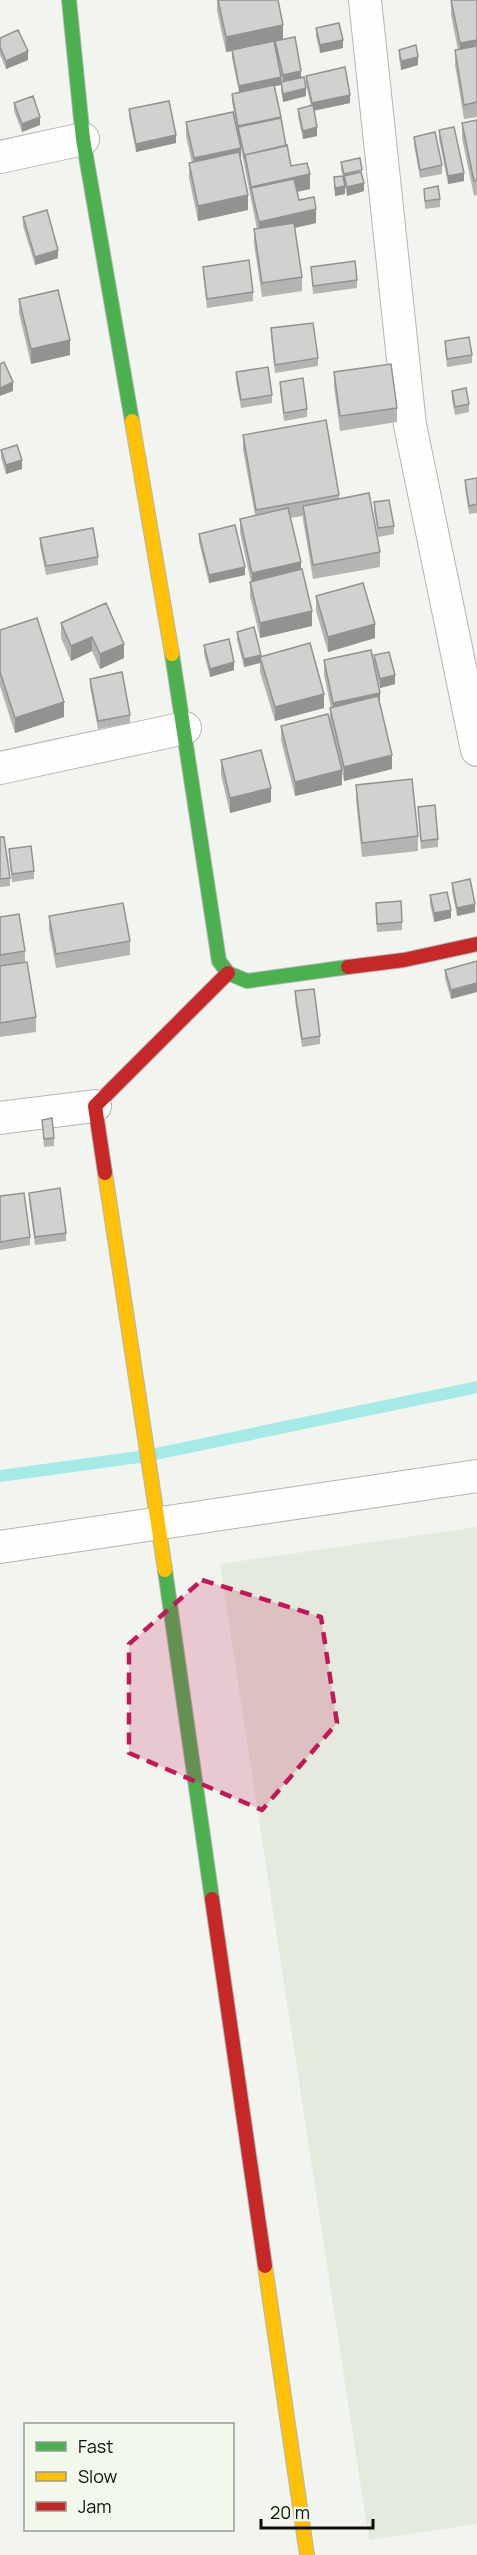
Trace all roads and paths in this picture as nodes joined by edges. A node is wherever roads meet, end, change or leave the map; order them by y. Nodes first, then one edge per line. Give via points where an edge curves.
1 (69, 0) edge
2 (365, 0) edge
3 (83, 139) junction
4 (0, 157) edge
5 (185, 728) junction
6 (477, 750) edge
7 (0, 768) edge
8 (477, 944) edge
9 (228, 973) junction
10 (95, 1106) junction
11 (0, 1118) edge
12 (477, 1476) edge
13 (158, 1524) junction
14 (0, 1547) edge
15 (307, 2555) edge

1 - 3 street
2 - 6 street via 410,425
3 - 4 street
3 - 5 street
5 - 7 street
5 - 9 street via 219,961
8 - 9 street via 404,960 247,981
9 - 10 street
10 - 11 street
10 - 13 street
12 - 13 street
13 - 14 street
13 - 15 street

